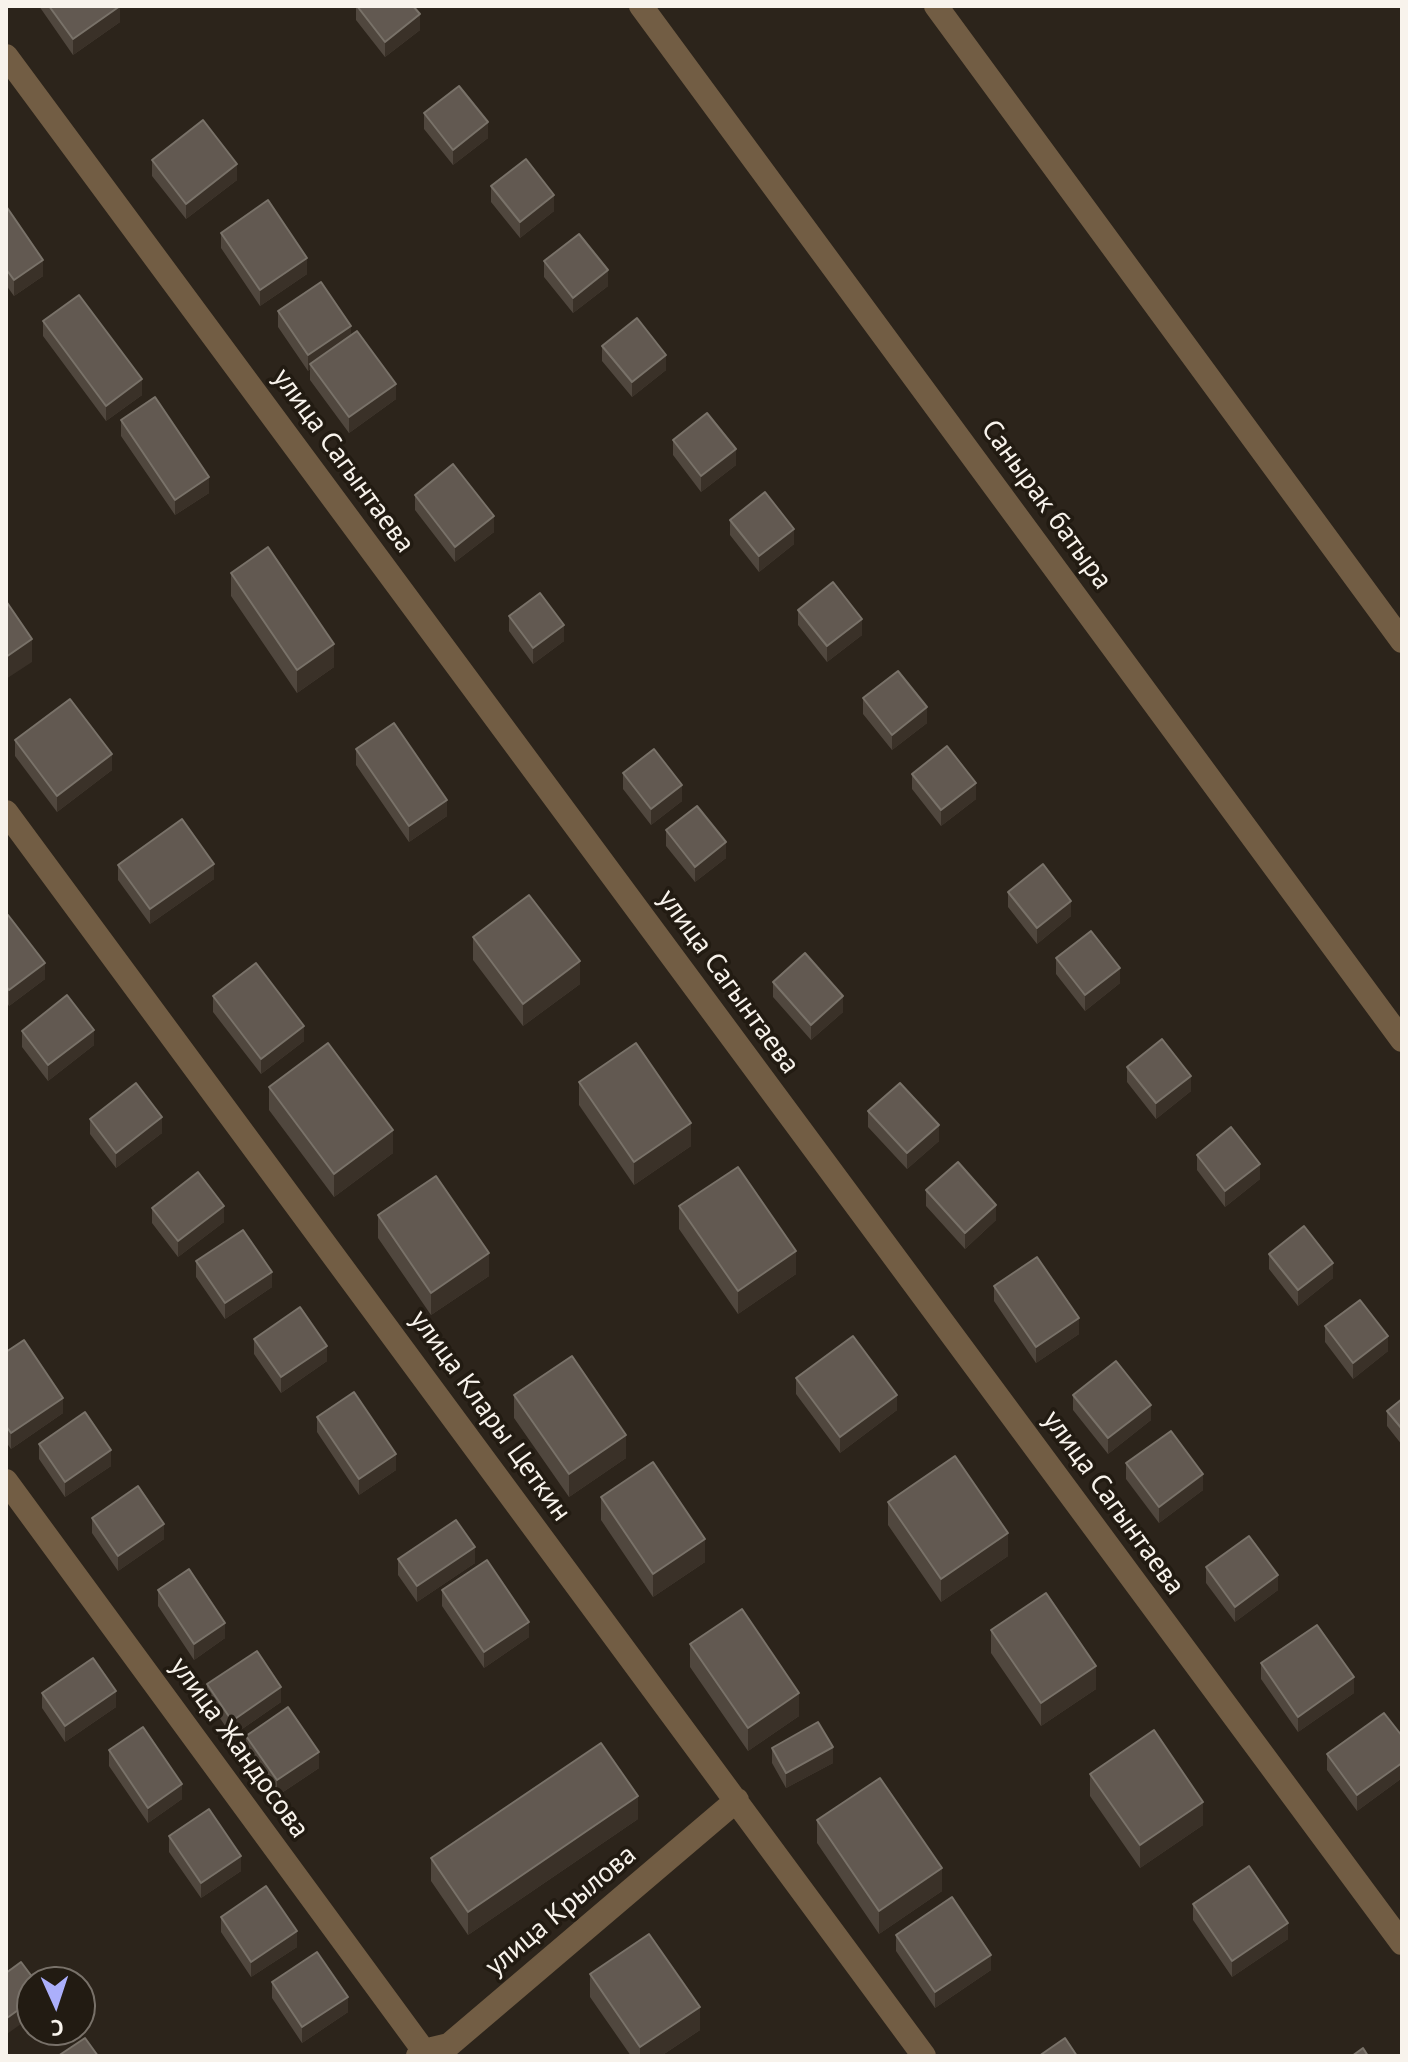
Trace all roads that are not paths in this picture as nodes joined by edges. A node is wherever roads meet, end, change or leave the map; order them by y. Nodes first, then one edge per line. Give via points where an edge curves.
1 (641, 6) edge
2 (936, 6) edge
3 (6, 56) edge
4 (1402, 641) edge
5 (6, 812) edge
6 (1402, 1040) edge
7 (6, 1481) edge
8 (737, 1800) junction
9 (1402, 1943) edge
10 (453, 2051) edge
11 (421, 2053) edge
12 (924, 2056) edge

1 - 6 street, Санырак батыра
2 - 4 street
3 - 9 street, улица Сагынтаева
5 - 8 street, улица Клары Цеткин
7 - 11 street, улица Жандосова
8 - 10 street, улица Крылова
8 - 12 street, улица Клары Цеткин
10 - 11 street, улица Крылова

